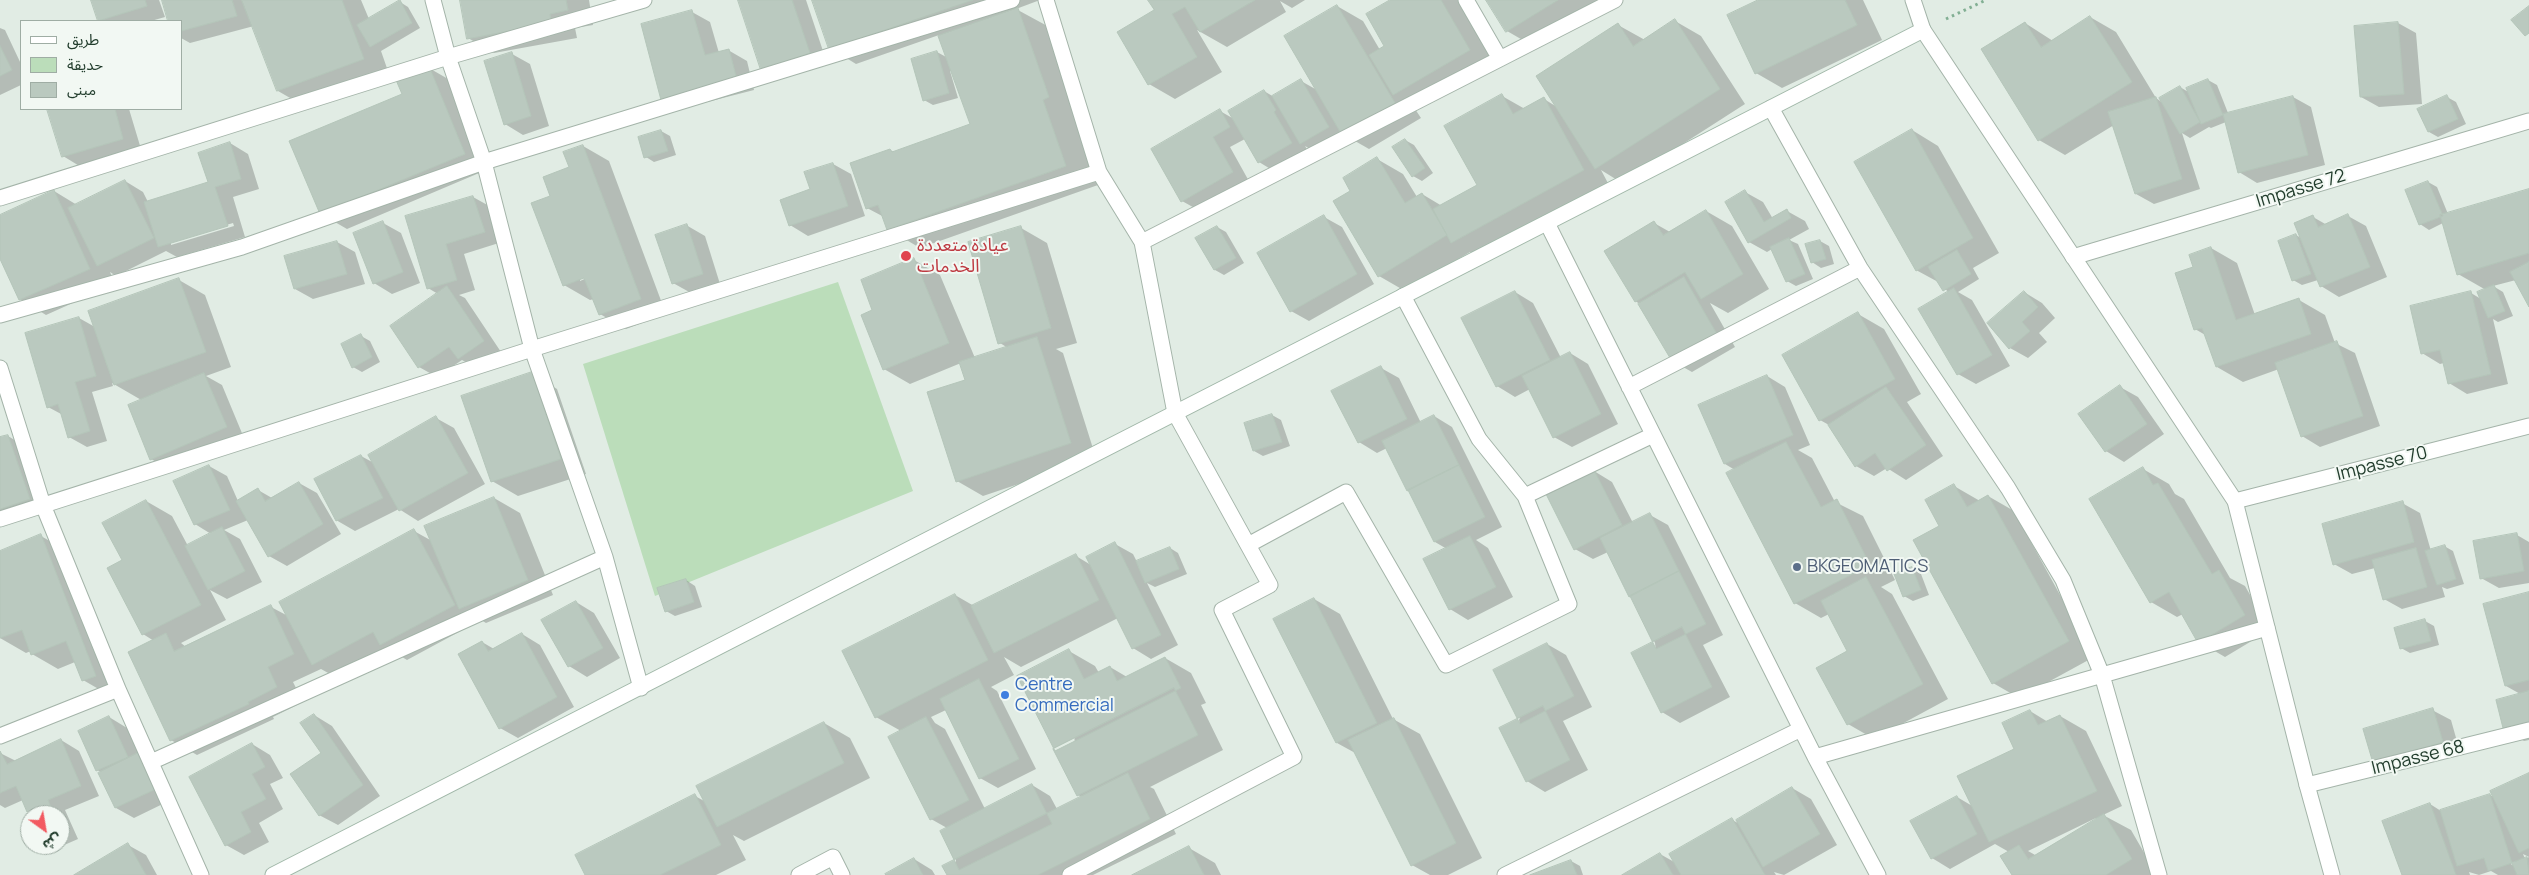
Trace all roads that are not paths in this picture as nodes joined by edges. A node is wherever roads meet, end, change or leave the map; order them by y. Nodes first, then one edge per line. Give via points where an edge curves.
1 (433, 0) edge
2 (644, 0) edge
3 (1012, 0) edge
4 (1046, 0) edge
5 (1466, 0) edge
6 (1615, 0) edge
7 (1913, 0) edge
8 (1924, 30) junction
9 (448, 57) junction
10 (1500, 60) junction
11 (1771, 108) junction
12 (2529, 121) edge
13 (484, 162) junction
14 (1099, 172) junction
15 (0, 198) edge
16 (1547, 223) junction
17 (1142, 242) junction
18 (2073, 257) junction
19 (1860, 268) junction
20 (1403, 296) junction
21 (0, 314) edge
22 (532, 348) junction
23 (0, 368) edge
24 (1630, 388) junction
25 (1175, 413) junction
26 (2529, 426) edge
27 (1653, 435) junction
28 (1525, 496) junction
29 (2235, 501) junction
30 (43, 505) junction
31 (0, 519) edge
32 (1248, 545) junction
33 (605, 558) junction
34 (2267, 628) junction
35 (2102, 675) junction
36 (641, 688) junction
37 (118, 689) junction
38 (1801, 729) junction
39 (2529, 730) edge
40 (0, 736) edge
41 (1815, 757) junction
42 (152, 762) junction
43 (2307, 785) junction
44 (201, 875) edge
45 (273, 875) edge
46 (799, 875) edge
47 (842, 875) edge
48 (1070, 875) edge
49 (1505, 875) edge
50 (1878, 875) edge
51 (2159, 875) edge
52 (2332, 875) edge

1 - 9 street
2 - 9 street
3 - 13 street
4 - 14 street
5 - 10 street
6 - 10 street
7 - 8 street
8 - 11 street
8 - 18 street
9 - 13 street
9 - 15 street
10 - 17 street
11 - 16 street
11 - 19 street
12 - 18 street, Impasse 72
13 - 21 street via 242,246
13 - 22 street
14 - 17 street
14 - 22 street
16 - 20 street
16 - 24 street
17 - 25 street
18 - 29 street
19 - 24 street
19 - 35 street via 2008,488 2063,580
20 - 25 street
20 - 28 street via 1479,439
22 - 30 street
22 - 33 street
23 - 30 street
24 - 27 street
25 - 32 street
25 - 36 street
26 - 29 street, Impasse 70
27 - 28 street
27 - 38 street
28 - 32 street via 1569,604 1446,665 1346,492
29 - 34 street
30 - 31 street
30 - 37 street
32 - 48 street via 1270,585 1222,610 1294,757
33 - 36 street
33 - 42 street
34 - 35 street
34 - 43 street
35 - 41 street
35 - 51 street
36 - 45 street
37 - 40 street
37 - 42 street
38 - 41 street
38 - 49 street
39 - 43 street, Impasse 68
41 - 50 street
42 - 44 street
43 - 52 street
46 - 47 street via 833,857

